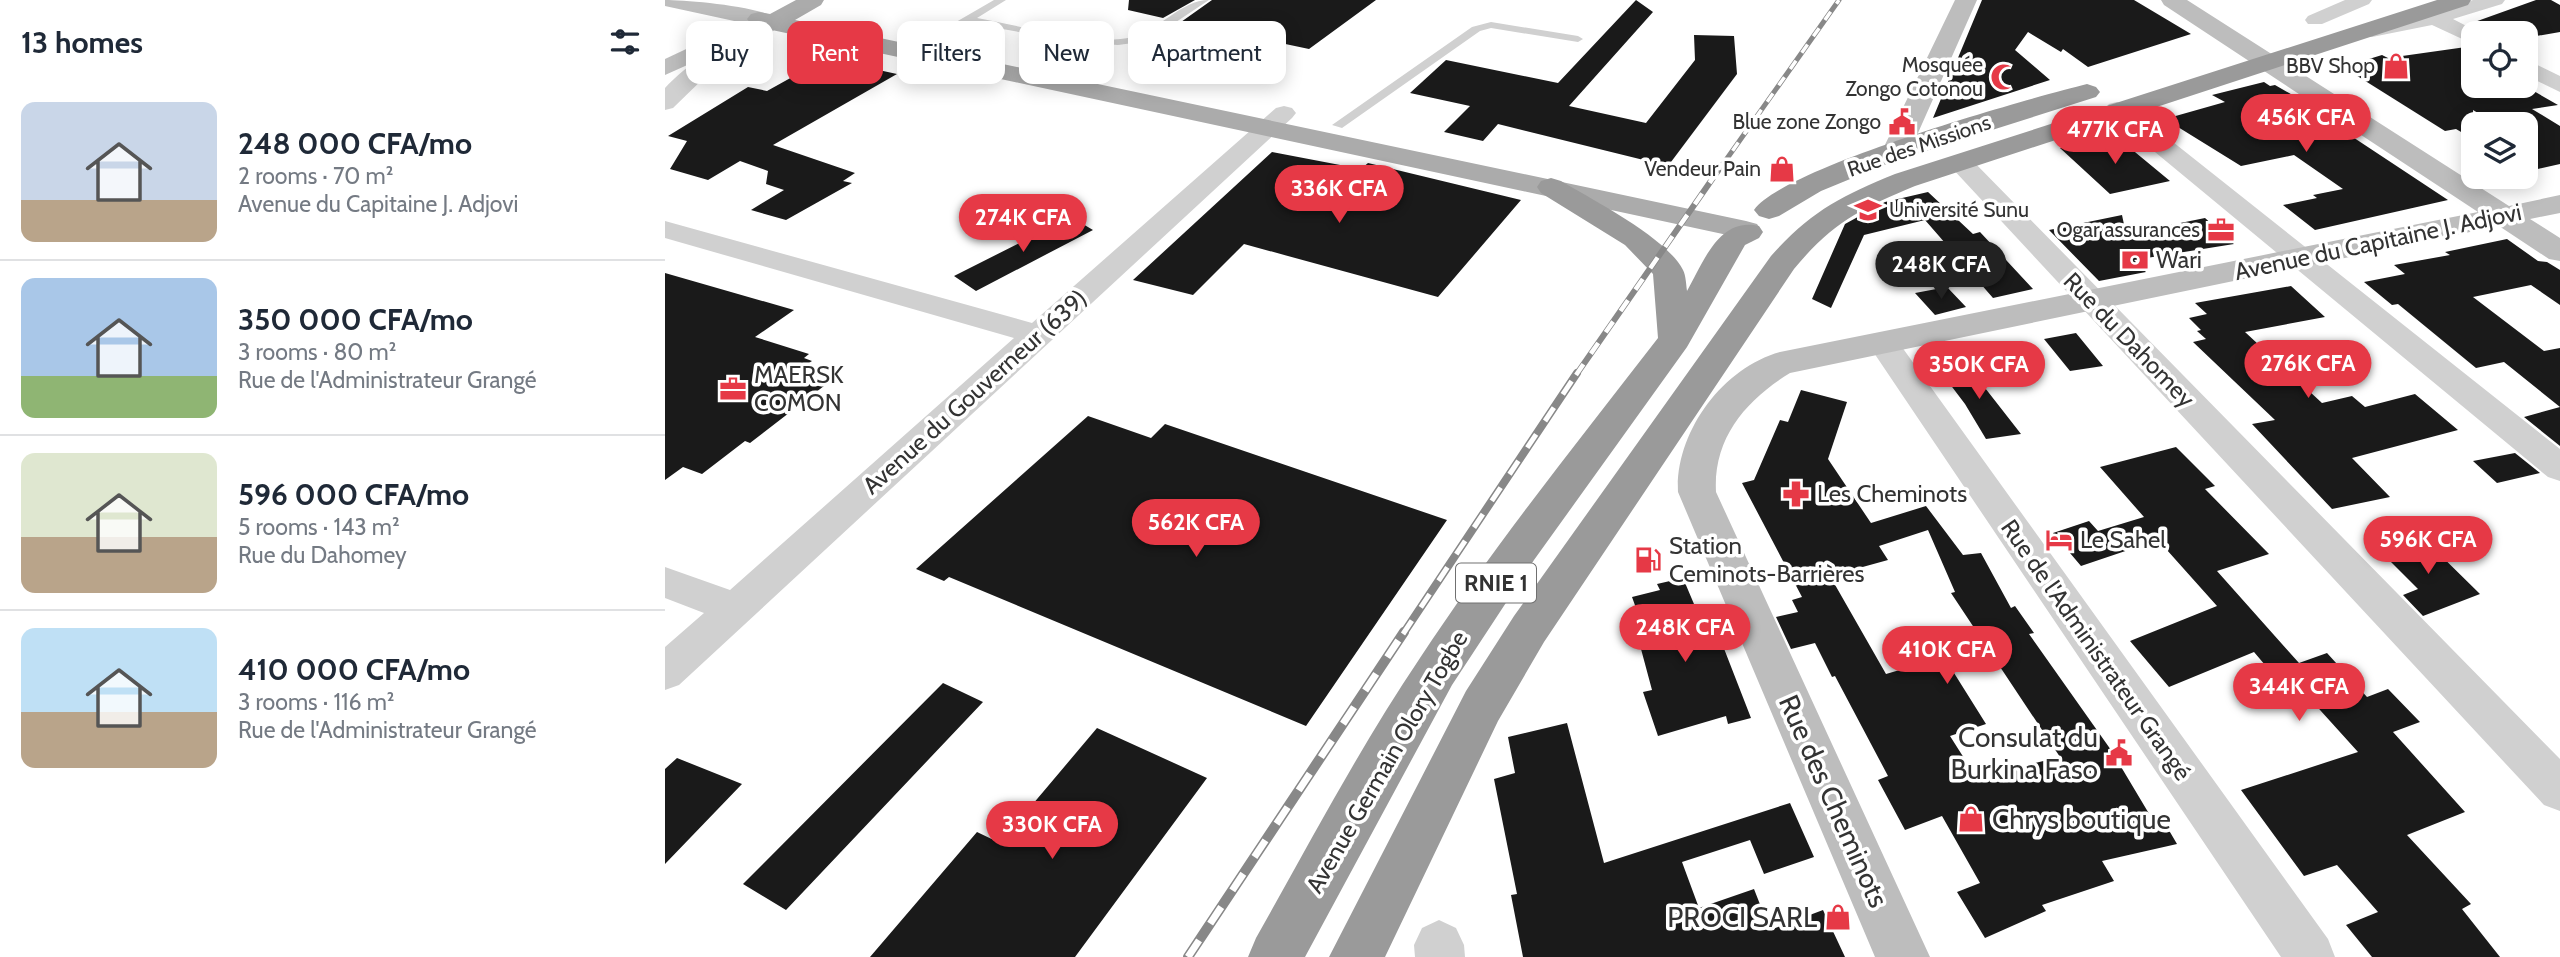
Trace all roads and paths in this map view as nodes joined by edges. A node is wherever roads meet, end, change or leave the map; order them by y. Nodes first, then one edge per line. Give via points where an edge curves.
1 (666, 0) edge
2 (734, 0) edge
3 (1001, 0) edge
4 (1204, 0) edge
5 (1966, 0) edge
6 (2172, 0) edge
7 (2208, 0) edge
8 (2362, 0) edge
9 (2383, 0) edge
10 (2460, 0) edge
11 (2495, 0) edge
12 (785, 10) edge
13 (2435, 18) junction
14 (965, 19) junction
15 (2315, 20) junction
16 (962, 21) edge
17 (2461, 32) edge
18 (897, 33) edge
19 (2344, 37) junction
20 (1578, 39) dead end
21 (2241, 45) junction
22 (2267, 50) junction
23 (2290, 53) junction
24 (1005, 57) edge
25 (2174, 65) dead end
26 (665, 68) edge
27 (2538, 73) edge
28 (2560, 85) edge
29 (2113, 97) junction
30 (665, 103) edge
31 (1276, 120) junction
32 (1338, 125) junction
33 (1896, 151) junction
34 (2461, 160) edge
35 (1960, 162) junction
36 (1551, 187) junction
37 (2510, 189) edge
38 (2553, 212) edge
39 (2505, 216) junction
40 (1756, 221) junction
41 (665, 229) edge
42 (1804, 238) junction
43 (2560, 252) edge
44 (2303, 257) junction
45 (2091, 300) junction
46 (1038, 335) junction
47 (1675, 339) junction
48 (1883, 343) junction
49 (2560, 468) edge
50 (1697, 492) joint
51 (665, 582) edge
52 (735, 608) junction
53 (665, 672) edge
54 (2560, 790) edge
55 (1275, 957) edge
56 (1356, 957) edge
57 (1903, 957) edge
58 (2310, 957) edge

1 - 12 street
2 - 12 street
3 - 14 lane
4 - 14 lane via 1125,42
5 - 33 street
6 - 21 street
7 - 22 street
8 - 15 street, Rue des Missions
9 - 15 highway, Rue des Missions / RNIE 1
10 - 19 highway, Rue des Missions / RNIE 1
11 - 13 street, Rue des Missions
12 - 18 main road
12 - 26 street
12 - 30 street via 691,77
12 - 31 main road
13 - 17 street
13 - 19 street, Rue des Missions
14 - 16 lane
15 - 22 highway, Rue des Missions / RNIE 1
19 - 23 highway, Rue des Missions / RNIE 1
20 - 32 lane via 1491,25 1476,29
21 - 22 street
21 - 25 highway
22 - 23 highway, Rue des Missions / RNIE 1
22 - 29 highway, Rue des Missions / RNIE 1
22 - 39 street
23 - 34 street
24 - 31 main road
27 - 28 street
29 - 33 highway, Rue des Missions / RNIE 1
29 - 35 highway, Rue des Missions / RNIE 1
29 - 44 street
31 - 32 main road
31 - 36 main road
31 - 46 street, Avenue du Gouverneur (639)
32 - 40 main road via 1736,209
33 - 40 highway, Rue des Missions / RNIE 1 via 1813,183
35 - 42 highway, Rue des Missions / RNIE 1 via 1845,206
35 - 45 street, Rue du Dahomey
36 - 40 main road
36 - 47 highway via 1636,239 1669,272
37 - 38 street
38 - 39 street, Avenue du Capitaine J. Adjovi
39 - 43 street
39 - 44 street, Avenue du Capitaine J. Adjovi
40 - 42 highway via 1756,240 1774,246
40 - 47 highway, Avenue Germain Olory Togbe / RNIE 1 via 1729,244
41 - 46 street
42 - 56 highway, RNIE 1 via 1782,263 1529,629 1482,706
44 - 45 street, Avenue du Capitaine J. Adjovi
44 - 49 street
45 - 48 street, Avenue du Capitaine J. Adjovi
45 - 54 street, Rue du Dahomey
46 - 52 street, Avenue du Gouverneur (639)
47 - 55 highway, Avenue Germain Olory Togbe / RNIE 1 via 1436,671
48 - 50 street, Avenue du Capitaine J. Adjovi via 1780,364 1758,375 1738,392 1703,445 1694,475
48 - 58 street, Rue de l'Administrateur Grangé
50 - 57 street, Rue des Cheminots
51 - 52 street
52 - 53 street, Avenue du Gouverneur (639)

